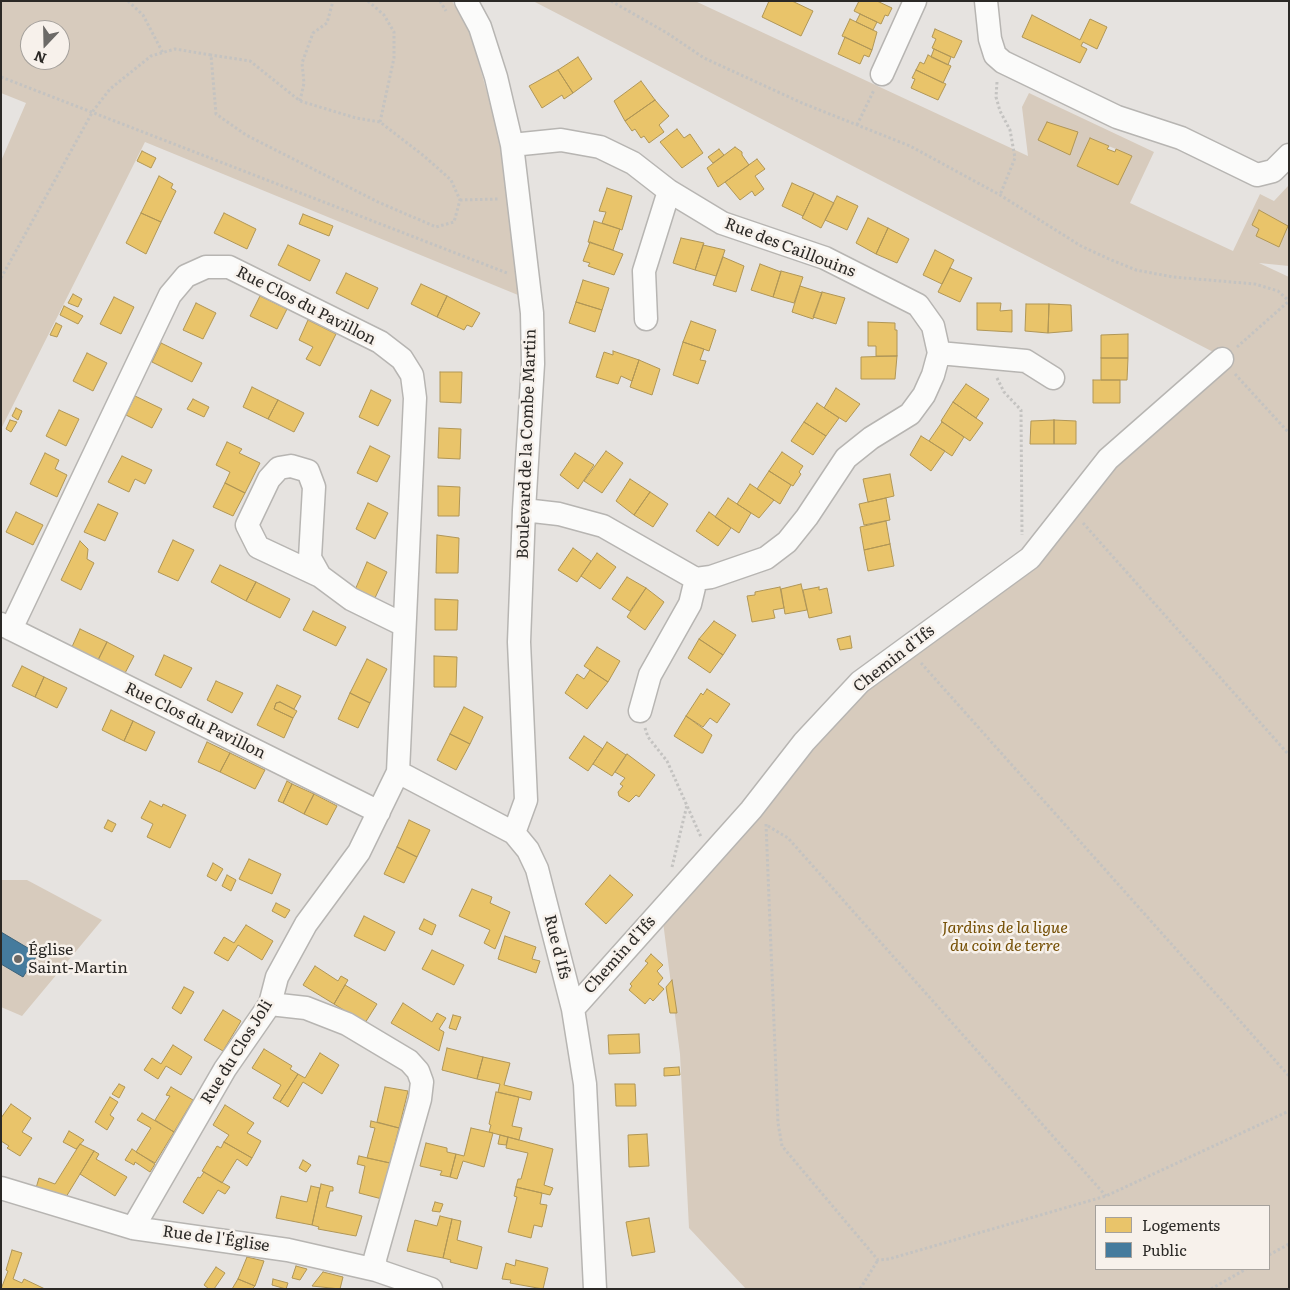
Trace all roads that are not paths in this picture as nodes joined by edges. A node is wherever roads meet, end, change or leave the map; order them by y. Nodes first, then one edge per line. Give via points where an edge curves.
1 (466, 1) edge
2 (915, 1) edge
3 (986, 1) edge
4 (882, 74) road end
5 (512, 145) junction
6 (1289, 155) edge
7 (669, 192) junction
8 (646, 319) dead end
9 (939, 353) junction
10 (1222, 359) road end
11 (1053, 378) dead end
12 (524, 510) junction
13 (320, 576) junction
14 (696, 579) junction
15 (404, 625) junction
16 (6, 626) edge
17 (640, 711) road end
18 (398, 772) junction
19 (379, 812) junction
20 (514, 833) junction
21 (270, 1004) junction
22 (573, 1009) junction
23 (1, 1188) edge
24 (132, 1228) junction
25 (376, 1270) junction
26 (431, 1289) edge
27 (595, 1289) edge

1 - 5 street, Boulevard de la Combe Martin via 480,27 496,77
2 - 4 street
3 - 6 street via 990,39 995,55 1003,62 1117,117 1181,138 1257,175 1273,171
5 - 7 street, Rue des Caillouins via 562,140 600,147 633,163
5 - 12 street, Boulevard de la Combe Martin via 532,313 533,364
7 - 8 street via 644,271
7 - 9 street, Rue des Caillouins via 722,223 825,258 918,305 933,326
9 - 11 street via 1026,360
9 - 14 street, Rue des Caillouins via 934,375 910,414 846,458 787,542 766,558 711,578
10 - 22 street, Chemin d'Ifs via 1108,459 1022,565 854,688 804,742 751,810
12 - 14 street via 559,514 603,526
12 - 20 street, Boulevard de la Combe Martin via 519,642 526,800
13 - 13 street via 258,547 247,525 269,479 279,468 291,466 308,472 314,487 310,558
13 - 15 street via 351,599
14 - 17 street via 690,604 650,675
15 - 16 street, Rue Clos du Pavillon via 414,398 412,375 402,359 380,342 228,267 206,267 186,276 170,295
15 - 18 street, Rue Clos du Pavillon
16 - 19 street, Rue Clos du Pavillon
18 - 19 street, Rue du Clos Joli
18 - 20 street, Rue d'Ifs
19 - 21 street, Rue du Clos Joli via 359,852 306,924 277,977
20 - 22 street, Rue d'Ifs via 528,850 537,869
21 - 24 street, Rue du Clos Joli via 225,1069
21 - 25 street via 306,1008 347,1024 408,1061 418,1071 422,1082 420,1099 375,1259
22 - 27 street, Rue d'Ifs via 585,1084
23 - 24 street, Rue de l'Église
24 - 25 street, Rue de l'Église via 288,1250
25 - 26 street, Rue de l'Église

